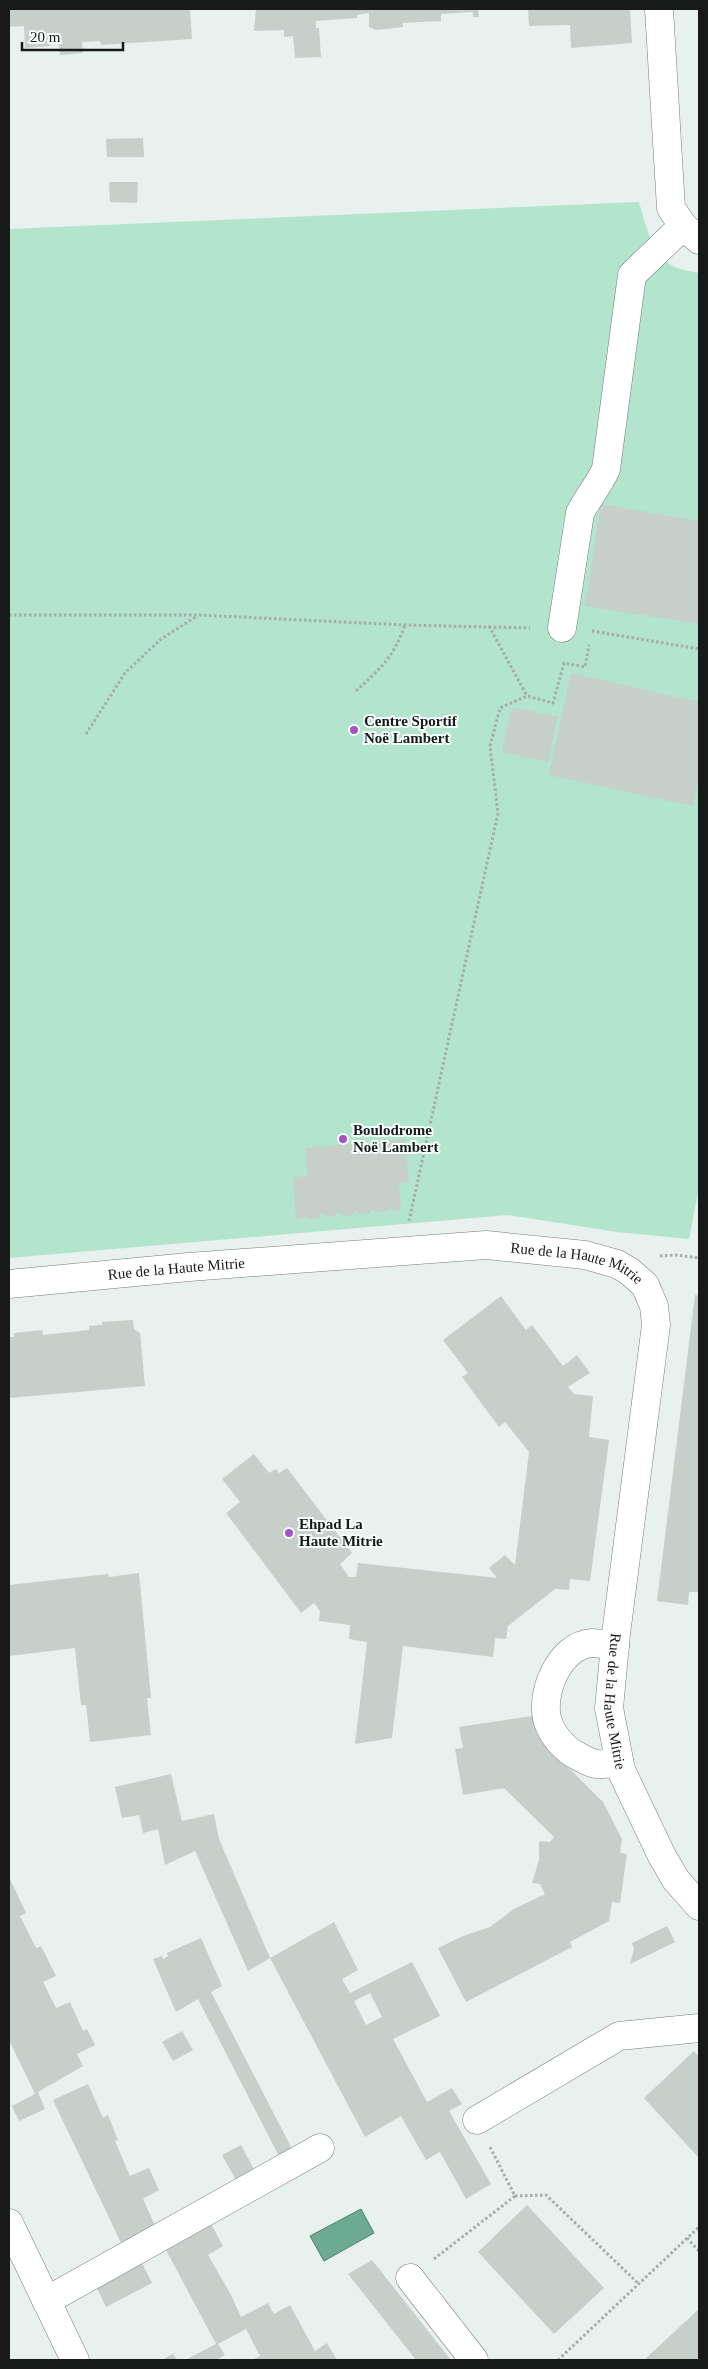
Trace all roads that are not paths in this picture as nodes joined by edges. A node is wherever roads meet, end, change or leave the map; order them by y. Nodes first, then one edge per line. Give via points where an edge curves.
1 (659, 9) edge
2 (691, 233) edge
3 (562, 628) road end
4 (9, 1284) edge
5 (615, 1646) junction
6 (619, 1762) junction
7 (699, 1906) edge
8 (699, 2028) edge
9 (477, 2120) road end
10 (320, 2148) dead end
11 (9, 2223) edge
12 (410, 2278) road end
13 (46, 2301) junction
14 (75, 2360) edge
15 (474, 2360) edge

1 - 2 street via 671,208
2 - 3 street via 632,275 606,469 580,513
4 - 5 street, Rue de la Haute Mitrie via 486,1245 585,1255 630,1271 650,1294 656,1335
5 - 6 street, Rue de la Haute Mitrie via 609,1708
5 - 6 street via 591,1643 576,1648 562,1660 551,1680 546,1703 548,1722 569,1752 594,1764
6 - 7 street, Rue de la Haute Mitrie via 662,1856 676,1880
8 - 9 street via 619,2036
10 - 13 street
11 - 13 street
12 - 15 street
13 - 14 street

